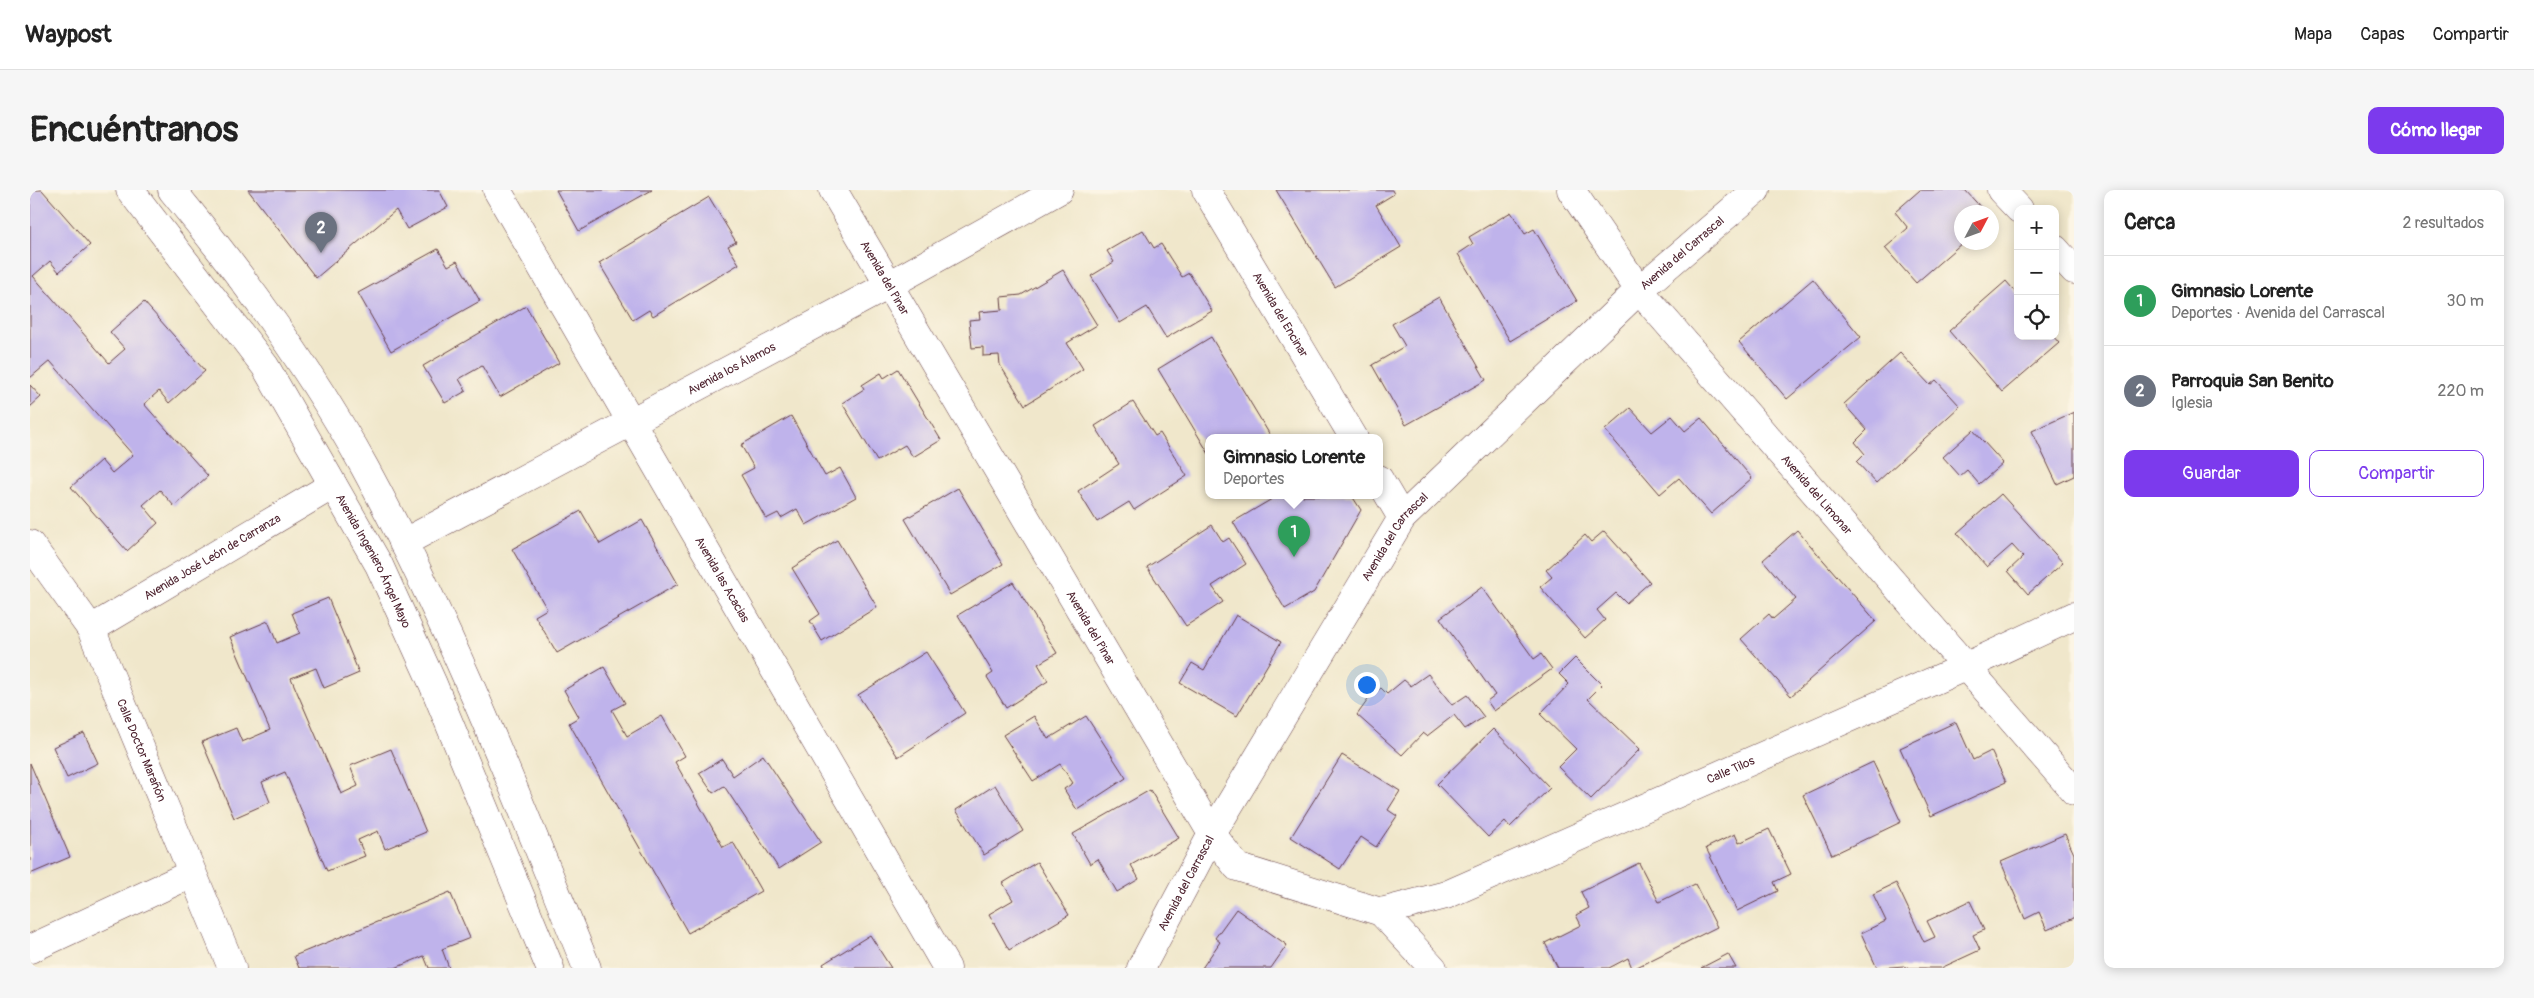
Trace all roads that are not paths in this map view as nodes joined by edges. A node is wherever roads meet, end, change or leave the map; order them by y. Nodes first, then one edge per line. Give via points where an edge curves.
1 (130, 190) edge
2 (172, 190) edge
3 (497, 190) edge
4 (833, 190) edge
5 (1059, 190) edge
6 (1206, 190) edge
7 (1571, 190) edge
8 (1756, 190) edge
9 (2002, 190) edge
10 (2015, 205) edge
11 (2056, 250) edge
12 (2074, 270) edge
13 (889, 285) junction
14 (1639, 290) junction
15 (632, 422) junction
16 (1352, 434) edge
17 (333, 485) junction
18 (1383, 486) edge
19 (1402, 518) junction
20 (403, 543) junction
21 (30, 544) edge
22 (2074, 616) edge
23 (91, 629) junction
24 (1965, 667) junction
25 (2074, 791) edge
26 (1212, 834) junction
27 (191, 874) junction
28 (1380, 912) junction
29 (30, 949) edge
30 (232, 968) edge
31 (550, 968) edge
32 (587, 968) edge
33 (947, 968) edge
34 (1141, 968) edge
35 (1433, 968) edge

1 - 17 street, Avenida Ingeniero Ángel Mayo via 265,366
2 - 20 street via 230,260 308,376 364,467
3 - 15 street, Avenida las Acacias
4 - 13 street, Avenida del Pinar
5 - 13 street, Avenida los Álamos
6 - 16 street, Avenida del Encinar
7 - 14 street, Avenida del Limonar
8 - 14 street, Avenida del Carrascal
9 - 10 street
11 - 12 street
13 - 15 street, Avenida los Álamos
13 - 26 street, Avenida del Pinar
14 - 19 street, Avenida del Carrascal
14 - 24 street, Avenida del Limonar
15 - 20 street, Avenida los Álamos
15 - 33 street, Avenida las Acacias
17 - 23 street, Avenida José León de Carranza
17 - 31 street, Avenida Ingeniero Ángel Mayo via 380,565 434,684
18 - 19 street
19 - 26 street, Avenida del Carrascal
20 - 32 street via 471,686
21 - 23 street, Calle Doctor Marañón
22 - 24 street, Calle Tilos
23 - 27 street, Calle Doctor Marañón
24 - 25 street, Avenida del Limonar
24 - 28 street, Calle Tilos via 1446,895
26 - 28 street, Avenida del Pinar via 1237,867
26 - 34 street, Avenida del Carrascal
27 - 29 street
27 - 30 street, Calle Doctor Marañón
28 - 35 street, Avenida del Pinar

